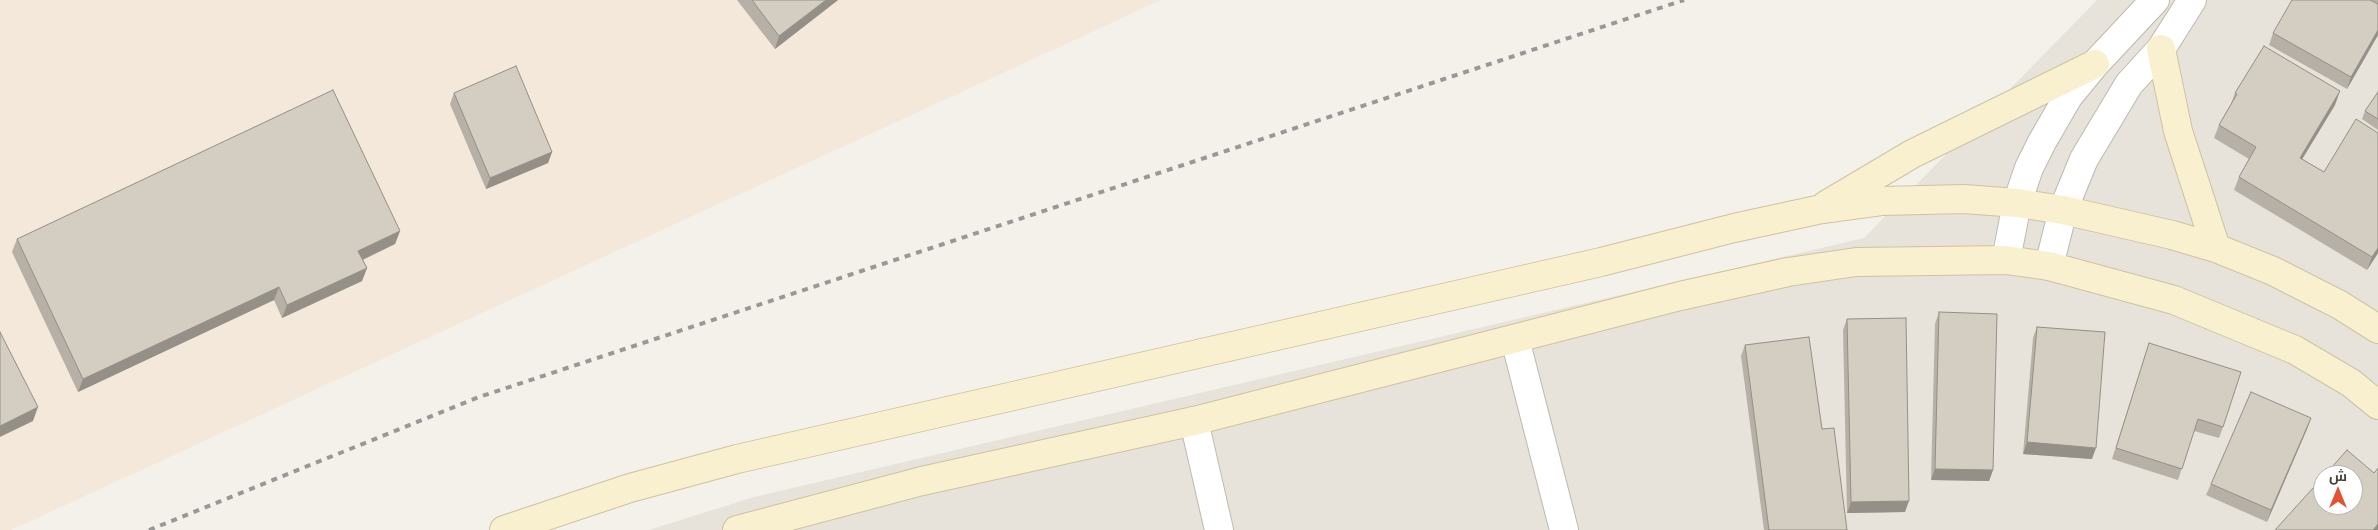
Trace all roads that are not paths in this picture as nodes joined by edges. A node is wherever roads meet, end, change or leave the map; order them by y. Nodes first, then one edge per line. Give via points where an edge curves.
1 (2154, 0) edge
2 (2192, 0) edge
3 (2161, 49) junction
4 (2095, 64) junction
5 (2017, 203) junction
6 (1817, 210) junction
7 (2063, 210) junction
8 (2216, 248) junction
9 (2006, 260) junction
10 (2049, 266) junction
11 (2378, 329) edge
12 (1515, 339) junction
13 (2378, 405) edge
14 (1194, 421) junction
15 (504, 530) edge
16 (736, 530) edge
17 (1219, 530) edge
18 (1564, 530) edge

1 - 4 street
2 - 3 street
3 - 7 street via 2129,84 2105,121 2084,159
3 - 8 street via 2178,131
4 - 5 street via 2068,98 2042,142
4 - 6 street via 1912,154
5 - 6 street via 1964,199 1883,201
5 - 7 street
5 - 9 street
6 - 15 street via 737,459 630,488
7 - 8 street via 2138,226
7 - 10 street
8 - 11 street via 2312,290
9 - 10 street
9 - 12 street via 1856,262 1788,272
10 - 13 street via 2174,300 2248,329 2295,350 2351,383
12 - 14 street
12 - 18 street
14 - 16 street via 922,481
14 - 17 street

